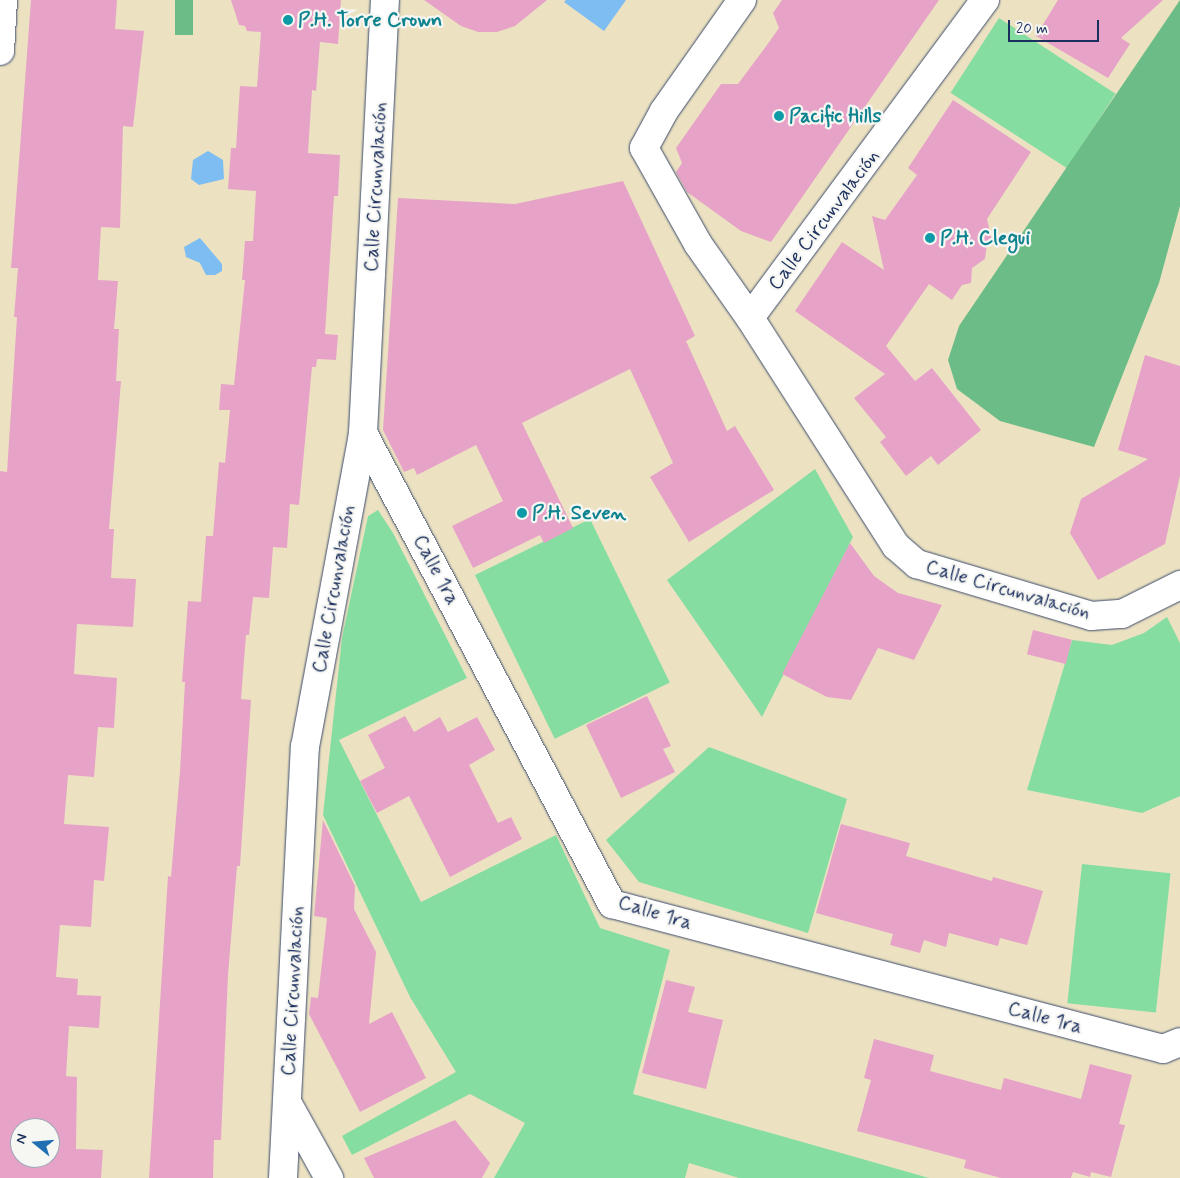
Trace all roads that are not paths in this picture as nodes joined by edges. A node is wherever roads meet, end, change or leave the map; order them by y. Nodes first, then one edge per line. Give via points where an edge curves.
1 (3, 0) edge
2 (385, 0) edge
3 (742, 0) edge
4 (985, 0) edge
5 (0, 51) edge
6 (750, 318) junction
7 (363, 433) junction
8 (1180, 585) edge
9 (1180, 1042) edge
10 (288, 1104) junction
11 (283, 1178) edge
12 (329, 1178) edge

1 - 5 street
2 - 7 street, Calle Circunvalación
3 - 6 street, Calle Circunvalación via 669,103 644,148 698,244
4 - 6 street, Calle Circunvalación
6 - 8 street, Calle Circunvalación via 896,546 917,564 1091,616 1122,614
7 - 9 street, Calle 1ra via 612,904 1163,1049
7 - 10 street, Calle Circunvalación via 305,747
10 - 11 street, Calle Circunvalación
10 - 12 street

